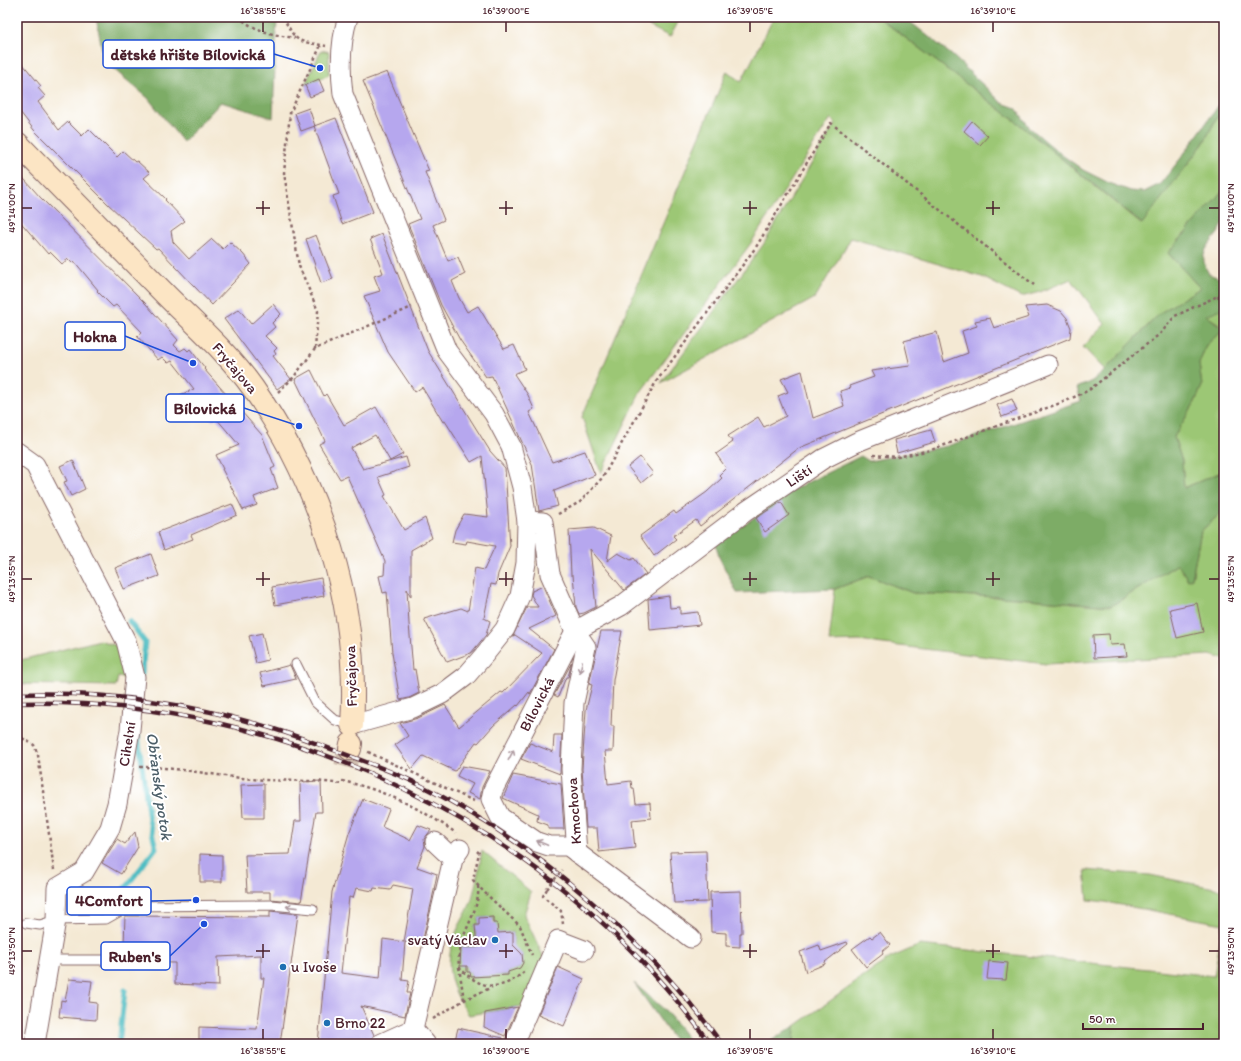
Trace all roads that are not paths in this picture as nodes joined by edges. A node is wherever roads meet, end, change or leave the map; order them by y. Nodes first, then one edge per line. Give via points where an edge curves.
1 (348, 17) edge
2 (17, 143) edge
3 (1048, 365) dead end
4 (17, 452) edge
5 (535, 521) junction
6 (575, 632) junction
7 (296, 664) dead end
8 (351, 740) junction
9 (435, 842) dead end
10 (577, 853) junction
11 (313, 909) dead end
12 (56, 920) junction
13 (26, 923) dead end
14 (691, 938) dead end
15 (584, 950) dead end
16 (49, 960) junction
17 (109, 960) dead end
18 (413, 1029) junction
19 (35, 1044) edge
20 (380, 1044) edge
21 (426, 1044) edge
22 (514, 1044) edge

1 - 5 street via 341,49 340,75 343,94 447,351 494,414 511,446 522,487
2 - 8 main road, Fryčajova via 221,350 252,387 281,430 318,505 344,601 354,693
3 - 6 street, Liští via 857,442 824,459 745,512 621,606
4 - 12 street, Cihelní via 35,464 126,641 135,677 130,730 117,804 110,828 84,872 57,888
5 - 6 street via 550,574
5 - 8 street via 520,596 504,629 485,654 466,676 442,694
6 -> 10 street, Kmochova via 586,647 574,703 571,768
10 -> 6 street, Bílovická via 568,846 548,846 538,842 500,818 491,799 493,790
7 - 8 lane via 315,702 335,720
9 - 18 street via 457,854
10 - 14 street, Kmochova
11 -> 12 lane via 272,905 129,906 106,919
12 - 13 lane via 40,925
12 - 16 street
15 - 22 street via 558,940
16 - 17 lane
16 - 19 street
18 - 20 street
18 - 21 street

